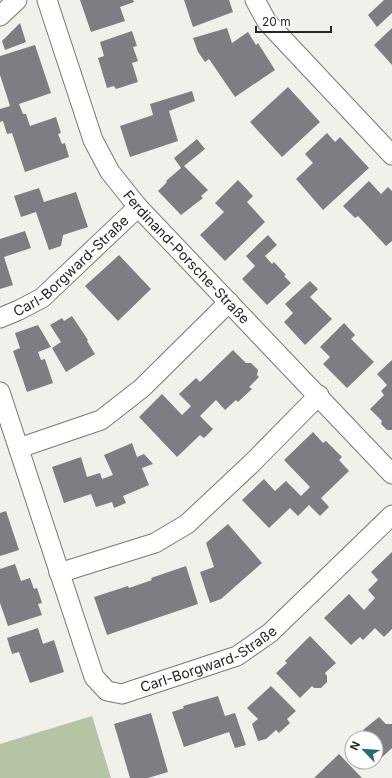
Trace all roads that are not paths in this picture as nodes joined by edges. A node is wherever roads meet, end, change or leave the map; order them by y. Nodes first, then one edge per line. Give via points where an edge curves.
1 (17, 0) edge
2 (47, 0) edge
3 (255, 0) edge
4 (0, 16) edge
5 (392, 155) edge
6 (138, 207) junction
7 (229, 302) junction
8 (0, 318) edge
9 (0, 392) edge
10 (319, 395) junction
11 (19, 448) junction
12 (392, 474) edge
13 (392, 515) edge
14 (59, 573) junction

1 - 4 street
2 - 6 street, Ferdinand-Porsche-Straße via 93,140 110,172
3 - 5 street via 267,22
6 - 7 street, Ferdinand-Porsche-Straße
6 - 8 street, Carl-Borgward-Straße via 42,298
7 - 10 street, Ferdinand-Porsche-Straße
7 - 11 street via 142,388 101,420
9 - 11 street, Carl-Borgward-Straße
10 - 12 street, Ferdinand-Porsche-Straße
10 - 14 street via 187,524 155,543
11 - 14 street, Carl-Borgward-Straße
13 - 14 street, Carl-Borgward-Straße via 270,633 237,656 122,694 107,691 94,677

